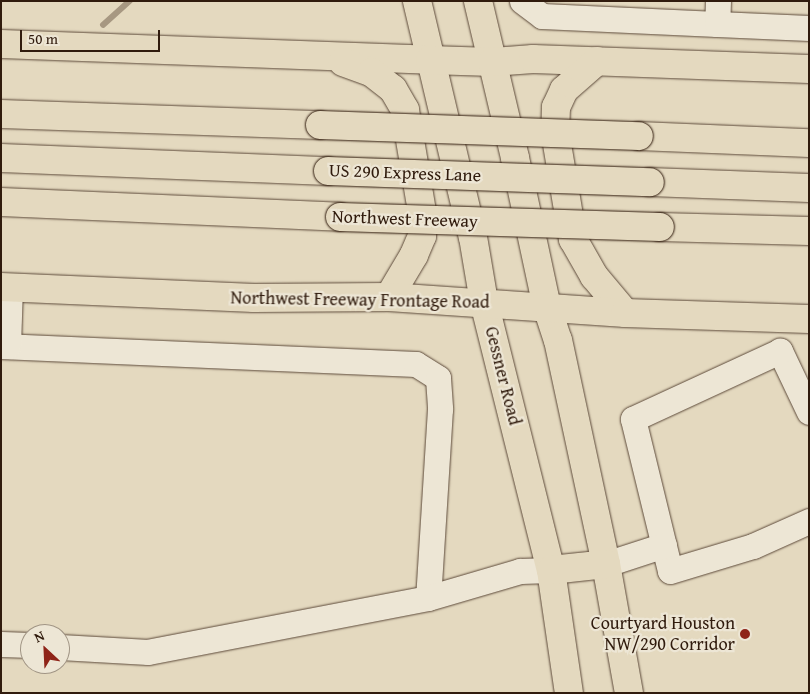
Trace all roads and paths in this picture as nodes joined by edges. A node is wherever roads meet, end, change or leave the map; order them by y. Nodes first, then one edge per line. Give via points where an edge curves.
1 (417, 1) edge
2 (478, 1) edge
3 (522, 1) edge
4 (582, 10) edge
5 (717, 12) edge
6 (809, 28) edge
7 (1, 44) edge
8 (328, 57) junction
9 (430, 60) junction
10 (597, 61) junction
11 (492, 62) junction
12 (809, 69) edge
13 (1, 114) edge
14 (809, 143) edge
15 (1, 158) edge
16 (809, 188) edge
17 (1, 202) edge
18 (809, 231) edge
19 (6, 287) edge
20 (388, 297) junction
21 (484, 302) junction
22 (547, 308) junction
23 (625, 312) junction
24 (809, 319) edge
25 (5, 346) edge
26 (809, 412) edge
27 (809, 521) edge
28 (664, 545) junction
29 (606, 564) junction
30 (551, 570) junction
31 (428, 598) junction
32 (1, 644) edge
33 (20, 645) edge
34 (70, 648) edge
35 (569, 693) edge
36 (629, 693) edge

1 - 9 main road, Gessner Road
2 - 11 main road
3 - 4 lane via 542,16
4 - 5 lane
5 - 6 lane
7 - 8 main road
8 - 9 main road
8 - 20 main road via 371,72 393,89 405,110 423,217 422,236
9 - 11 main road
9 - 21 main road, Gessner Road
10 - 11 main road
10 - 12 main road
10 - 23 main road via 564,90 556,107 554,132 573,239 594,276
11 - 22 main road
13 - 14 main road, bridge
15 - 16 main road, US 290 Express Lane, bridge
17 - 18 main road, Northwest Freeway, bridge via 340,217
19 - 20 main road, Northwest Freeway Frontage Road via 254,298
19 - 25 lane
20 - 21 main road, Northwest Freeway Frontage Road
21 - 22 main road, Northwest Freeway Frontage Road
21 - 30 main road, Gessner Road
22 - 23 main road, Northwest Freeway Frontage Road
22 - 29 main road via 558,340
23 - 24 main road, Northwest Freeway Frontage Road
25 - 31 lane via 416,364 438,378 440,409
26 - 28 lane via 780,352 633,419
27 - 28 lane via 753,546 670,571
28 - 29 lane
29 - 30 main road
29 - 36 main road
30 - 31 lane via 520,571
30 - 35 main road, Gessner Road
31 - 34 lane via 148,652
32 - 33 lane

